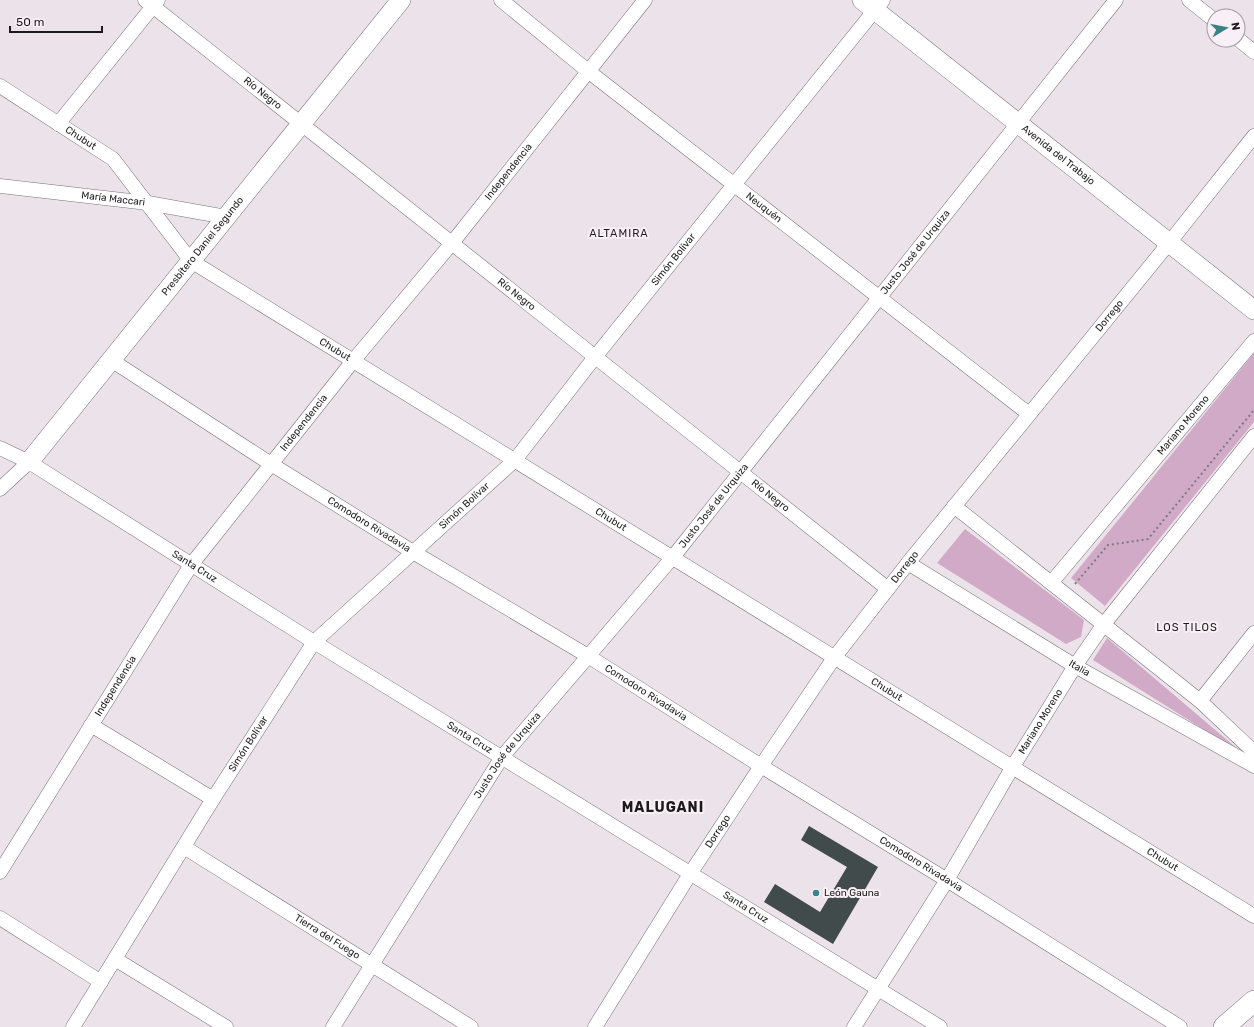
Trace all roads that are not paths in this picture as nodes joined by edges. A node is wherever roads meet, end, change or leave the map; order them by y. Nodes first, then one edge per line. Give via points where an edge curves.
1 (401, 0) edge
2 (501, 0) edge
3 (645, 0) edge
4 (1116, 0) edge
5 (1189, 0) edge
6 (152, 2) edge
7 (873, 3) edge
8 (1206, 14) edge
9 (1246, 46) edge
10 (1254, 52) edge
11 (588, 71) junction
12 (0, 86) edge
13 (301, 123) junction
14 (58, 124) junction
15 (1018, 124) junction
16 (1254, 136) edge
17 (734, 184) junction
18 (0, 186) edge
19 (148, 203) junction
20 (226, 217) junction
21 (452, 243) junction
22 (1169, 243) junction
23 (191, 261) junction
24 (878, 298) junction
25 (1254, 310) edge
26 (1254, 341) edge
27 (595, 357) junction
28 (111, 360) junction
29 (353, 361) junction
30 (1028, 414) junction
31 (1254, 436) edge
32 (0, 448) edge
33 (515, 460) junction
34 (29, 462) junction
35 (271, 464) junction
36 (741, 472) junction
37 (0, 490) edge
38 (954, 506) junction
39 (413, 552) junction
40 (673, 557) junction
41 (908, 563) junction
42 (191, 565) junction
43 (1051, 583) junction
44 (888, 589) junction
45 (1104, 624) junction
46 (1254, 633) edge
47 (314, 642) junction
48 (588, 656) junction
49 (834, 658) junction
50 (1075, 666) junction
51 (1200, 701) junction
52 (91, 725) junction
53 (1254, 752) edge
54 (502, 757) junction
55 (761, 766) junction
56 (1254, 766) edge
57 (1012, 768) junction
58 (213, 799) junction
59 (184, 847) junction
60 (0, 872) edge
61 (690, 874) junction
62 (947, 880) junction
63 (1254, 916) edge
64 (0, 918) edge
65 (115, 959) junction
66 (371, 965) junction
67 (101, 982) junction
68 (878, 989) junction
69 (1254, 1001) edge
70 (73, 1027) edge
71 (226, 1027) edge
72 (333, 1027) edge
73 (471, 1027) edge
74 (595, 1027) edge
75 (854, 1027) edge
76 (940, 1027) edge
77 (1180, 1027) edge
78 (1224, 1027) edge

1 - 13 main road, Presbítero Daniel Segundo
2 - 11 street, Neuquén
3 - 11 street, Independencia
4 - 15 street, Justo José de Urquiza
5 - 8 street
6 - 13 street, Río Negro
6 - 14 street
7 - 15 main road, Avenida del Trabajo
7 - 17 street, Simón Bolívar
9 - 10 street
11 - 17 street, Neuquén
11 - 21 street, Independencia
12 - 14 street, Chubut
13 - 20 main road, Presbítero Daniel Segundo
13 - 21 street, Río Negro
14 - 19 street, Chubut via 113,159
15 - 22 main road, Avenida del Trabajo
15 - 24 street, Justo José de Urquiza
16 - 22 street, Dorrego
17 - 24 street, Neuquén
17 - 27 street, Simón Bolívar
18 - 19 street, María Maccari
19 - 20 street, María Maccari
19 - 23 street, Chubut
20 - 23 main road, Presbítero Daniel Segundo
21 - 27 street, Río Negro
21 - 29 street, Independencia
22 - 25 main road, Avenida del Trabajo
22 - 30 street, Dorrego
23 - 28 main road, Presbítero Daniel Segundo
23 - 29 street, Chubut
24 - 30 street, Neuquén
24 - 36 street, Justo José de Urquiza
26 - 43 street, Mariano Moreno
27 - 33 street, Simón Bolívar
27 - 36 street, Río Negro
28 - 34 main road, Presbítero Daniel Segundo
28 - 35 street, Comodoro Rivadavia
29 - 33 street, Chubut
29 - 35 street, Independencia
30 - 38 street, Dorrego
31 - 45 street, Mariano Moreno
32 - 34 street, Santa Cruz
33 - 39 street, Simón Bolívar
33 - 40 street, Chubut
34 - 37 street, Presbítero Daniel Segundo
34 - 42 street, Santa Cruz
35 - 39 street, Comodoro Rivadavia
35 - 42 street, Independencia
36 - 40 street, Justo José de Urquiza
36 - 44 street, Río Negro
38 - 41 street, Dorrego
38 - 43 street
39 - 47 street, Simón Bolívar
39 - 48 street, Comodoro Rivadavia
40 - 48 street, Justo José de Urquiza
40 - 49 street, Chubut
41 - 44 street, Dorrego
41 - 50 street, Italia
42 - 47 street, Santa Cruz
42 - 52 street, Independencia
43 - 45 street
44 - 49 street, Dorrego
45 - 50 street, Mariano Moreno
45 - 51 street
46 - 51 street
47 - 54 street, Santa Cruz
47 - 58 street, Simón Bolívar
48 - 54 street, Justo José de Urquiza
48 - 55 street, Comodoro Rivadavia
49 - 55 street, Dorrego
49 - 57 street, Chubut
50 - 56 street, Italia
50 - 57 street, Mariano Moreno
51 - 53 street
52 - 58 street
52 - 60 street, Independencia
54 - 61 street, Santa Cruz
54 - 66 street, Justo José de Urquiza
55 - 61 street, Dorrego
55 - 62 street, Comodoro Rivadavia
57 - 62 street, Mariano Moreno
57 - 63 street, Chubut
58 - 59 street, Simón Bolívar
59 - 65 street, Simón Bolívar
59 - 66 street, Tierra del Fuego
61 - 68 street, Santa Cruz
61 - 74 street, Dorrego
62 - 68 street, Mariano Moreno
62 - 77 street, Comodoro Rivadavia
64 - 67 street
65 - 67 street, Simón Bolívar
65 - 71 street
66 - 72 street, Justo José de Urquiza
66 - 73 street, Tierra del Fuego
67 - 70 street, Simón Bolívar
68 - 75 street, Mariano Moreno
68 - 76 street, Santa Cruz
69 - 78 main road

